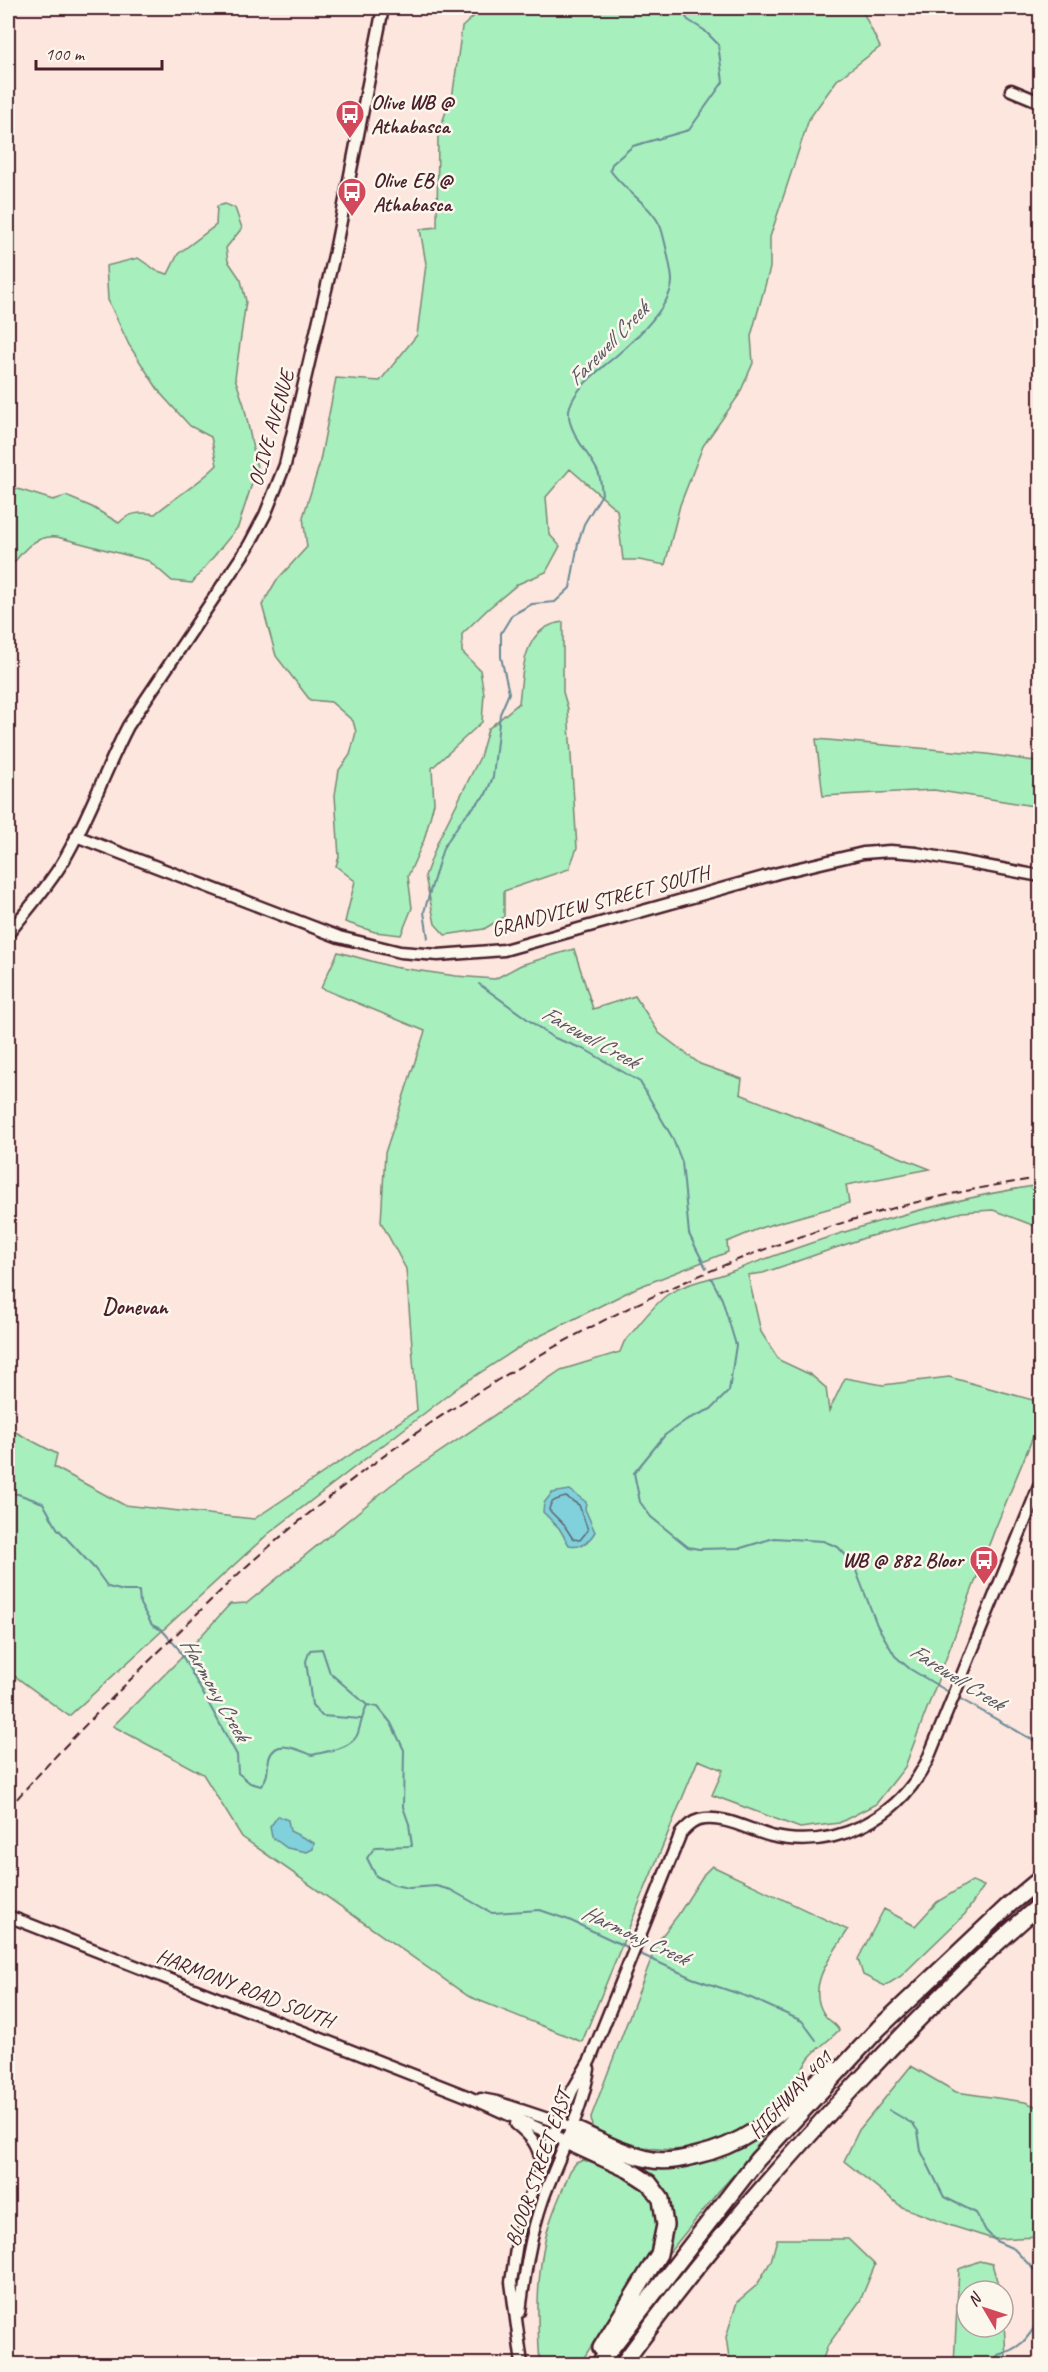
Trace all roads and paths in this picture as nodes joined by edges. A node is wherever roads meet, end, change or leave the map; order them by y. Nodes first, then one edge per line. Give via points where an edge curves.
1 (383, 8) edge
2 (1011, 90) dead end
3 (1041, 102) edge
4 (76, 836) junction
5 (1041, 876) edge
6 (8, 934) edge
7 (1041, 1484) edge
8 (1041, 1879) edge
9 (1041, 1905) edge
10 (8, 1916) edge
11 (879, 2028) junction
12 (469, 2097) junction
13 (507, 2116) junction
14 (563, 2132) junction
15 (541, 2168) junction
16 (518, 2324) junction
17 (522, 2364) edge
18 (591, 2364) edge
19 (599, 2364) edge
20 (623, 2364) edge

1 - 4 main road, OLIVE AVENUE via 335,251 285,465 248,547 128,726
2 - 3 main road
4 - 5 main road, GRANDVIEW STREET SOUTH via 339,937 400,952 438,956 504,950 683,898 863,853 916,853
4 - 6 main road, OLIVE AVENUE via 49,884
7 - 14 main road, BLOOR STREET EAST via 927,1761 913,1785 891,1808 863,1826 831,1837 804,1840 772,1836 712,1819 690,1823 681,1833 590,2060 584,2097
8 - 11 highway, HIGHWAY 401
9 - 20 highway, HIGHWAY 401 via 920,2016 767,2181
10 - 12 main road, HARMONY ROAD SOUTH
11 - 14 highway via 759,2129 718,2151 677,2160 650,2159
11 - 19 highway, HIGHWAY 401 via 757,2160
12 - 13 main road, HARMONY ROAD SOUTH
12 - 14 main road, HARMONY ROAD SOUTH via 497,2102
13 - 14 main road, HARMONY ROAD SOUTH
13 - 15 main road via 534,2141
14 - 15 main road, BLOOR STREET EAST
14 - 16 main road, BLOOR STREET EAST via 533,2231
14 - 18 highway via 649,2183 661,2199 666,2225 659,2254
15 - 16 main road, BLOOR STREET EAST via 528,2200 513,2259 511,2282
16 - 17 main road, BLOOR STREET EAST

